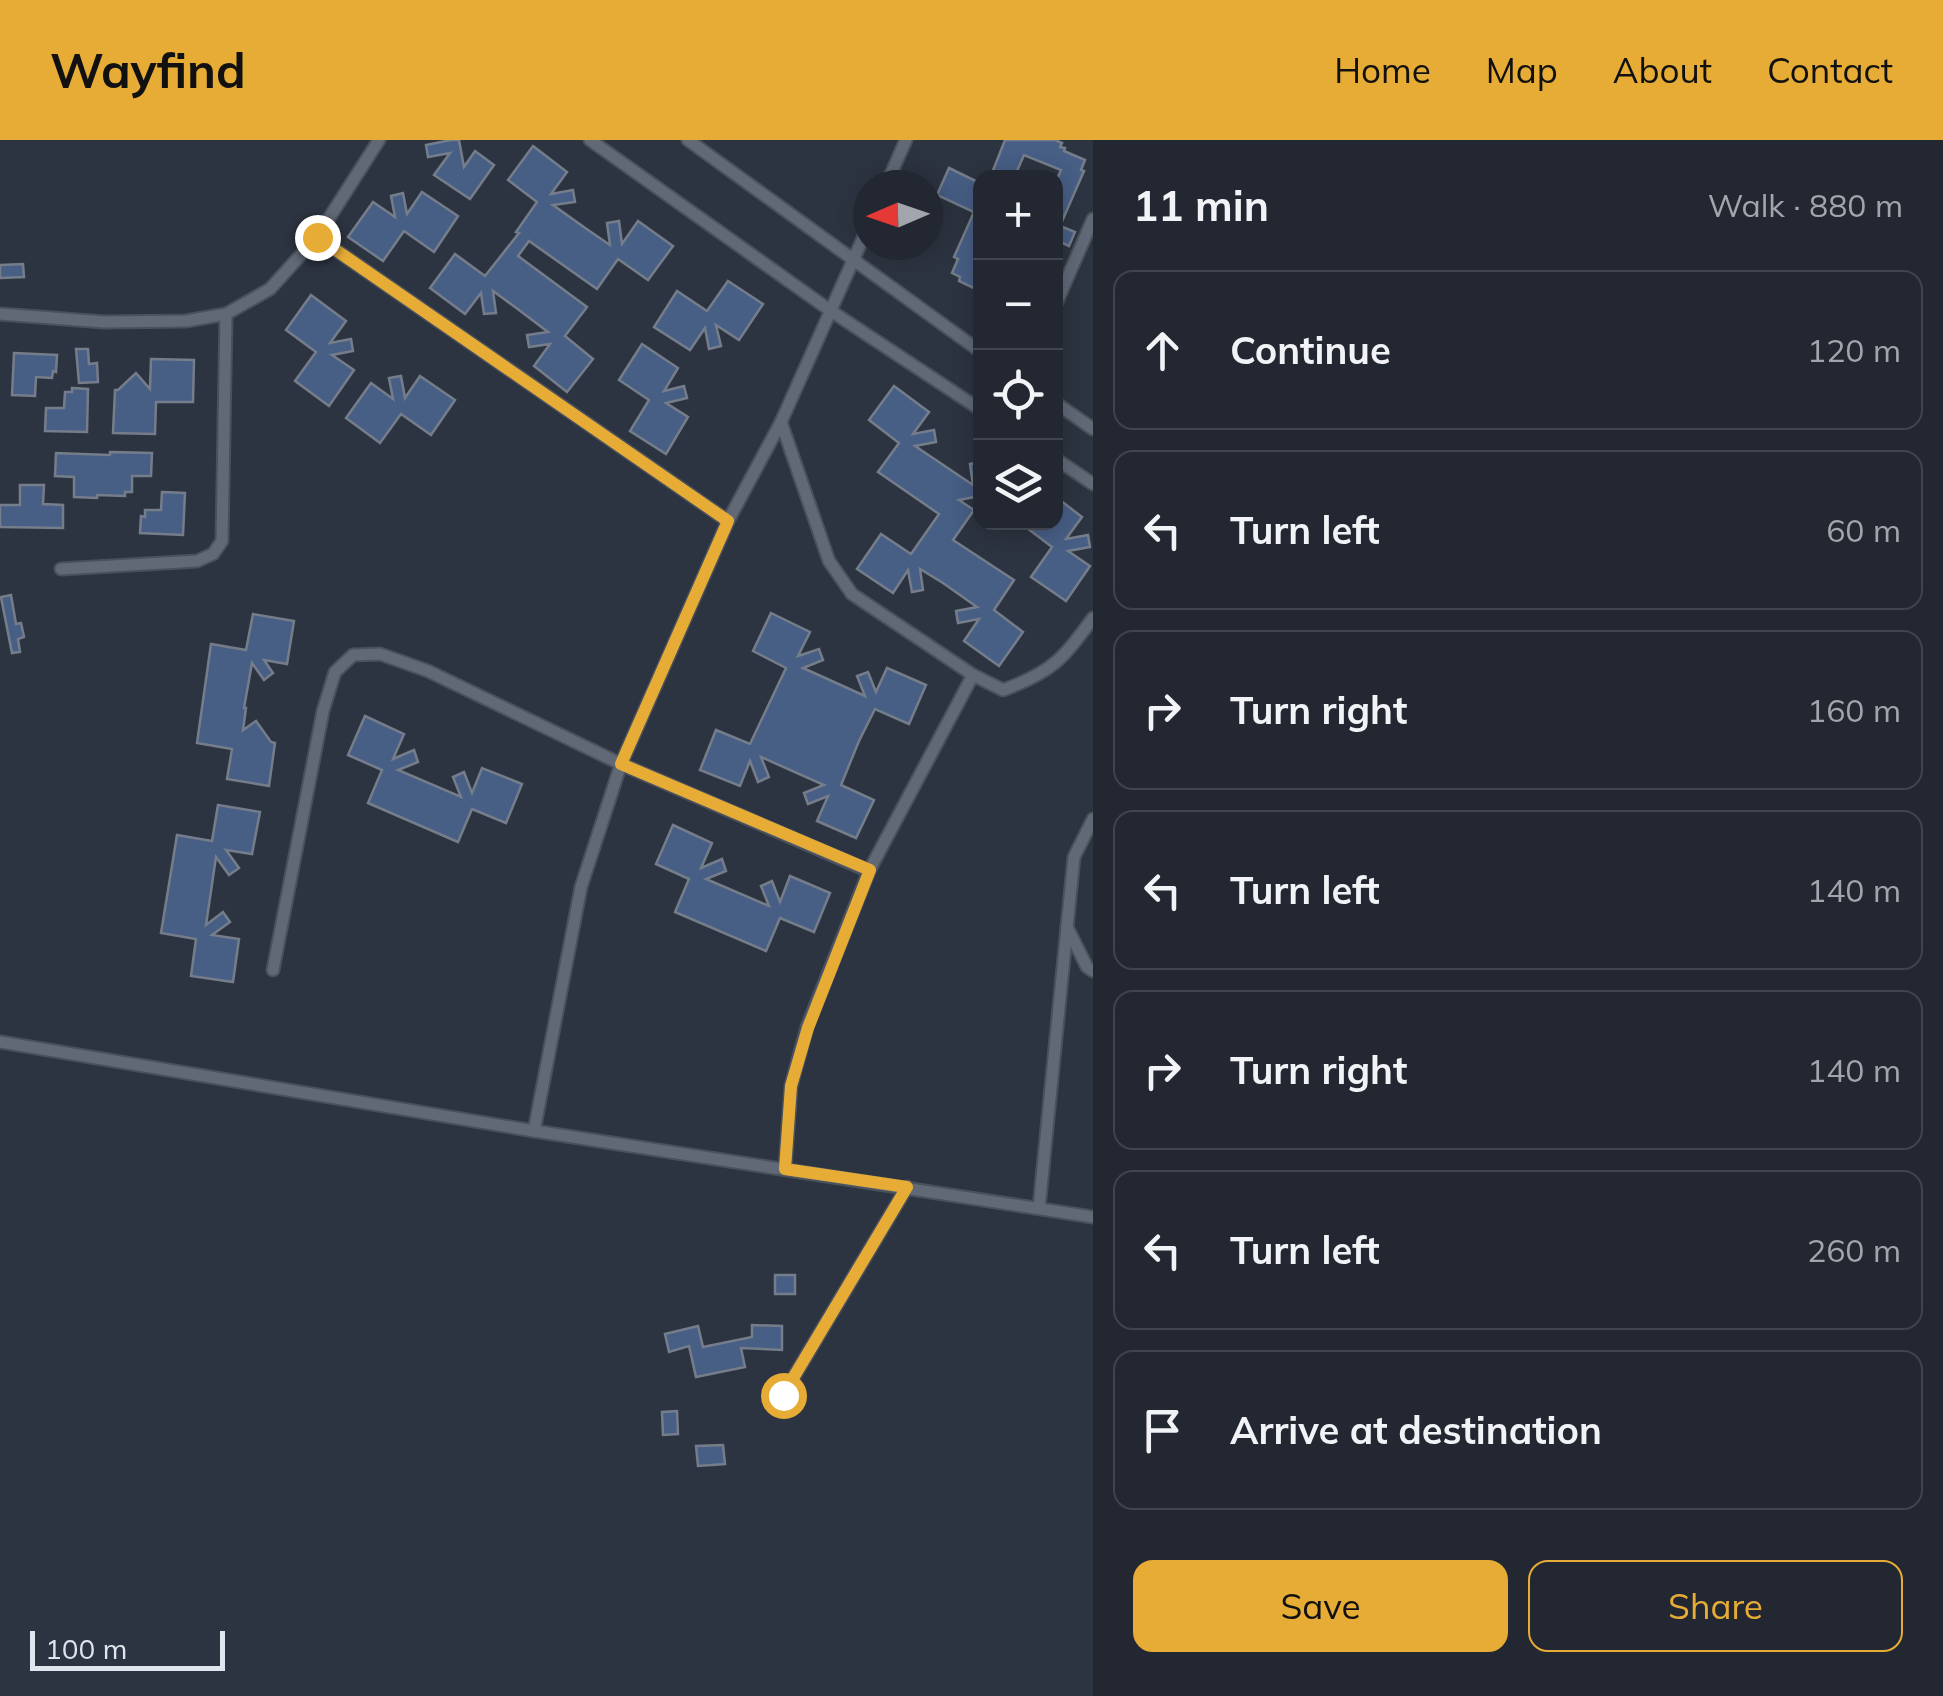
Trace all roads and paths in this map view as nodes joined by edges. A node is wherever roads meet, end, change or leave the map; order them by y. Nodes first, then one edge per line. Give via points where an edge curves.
1 (379, 140) edge
2 (590, 140) edge
3 (688, 140) edge
4 (906, 140) edge
5 (893, 170) edge
6 (1093, 219) edge
7 (317, 237) junction
8 (853, 260) junction
9 (1063, 288) edge
10 (830, 311) junction
11 (0, 314) edge
12 (226, 314) junction
13 (977, 350) edge
14 (973, 405) edge
15 (1063, 408) edge
16 (781, 422) junction
17 (1093, 428) edge
18 (1063, 464) edge
19 (1093, 484) edge
20 (728, 521) junction
21 (61, 568) dead end
22 (1093, 618) edge
23 (974, 675) junction
24 (621, 764) junction
25 (1093, 819) edge
26 (870, 870) junction
27 (1067, 927) junction
28 (273, 970) dead end
29 (1093, 971) edge
30 (0, 1042) edge
31 (534, 1131) junction
32 (785, 1169) junction
33 (907, 1187) junction
34 (1039, 1208) junction
35 (1093, 1217) edge
36 (783, 1395) dead end

1 - 7 street
2 - 10 street
3 - 8 street
4 - 5 street
6 - 9 street
7 - 12 street via 270,288
7 - 20 street
8 - 10 street
8 - 13 street
10 - 14 street
10 - 16 street
11 - 12 street via 104,322
12 - 21 street via 222,541 197,561
15 - 17 street
16 - 20 street
16 - 23 street via 829,561 852,594
18 - 19 street
20 - 24 street
22 - 23 street via 1064,657 1033,679 1003,690
23 - 26 street
24 - 26 street
24 - 28 street via 428,671 380,654 353,656 335,672 323,711
24 - 31 street via 581,887
25 - 27 street via 1074,857
26 - 32 street via 803,1042 791,1086
27 - 29 street
27 - 34 street
30 - 31 street
31 - 32 street
32 - 33 street
33 - 34 street
33 - 36 street
34 - 35 street

